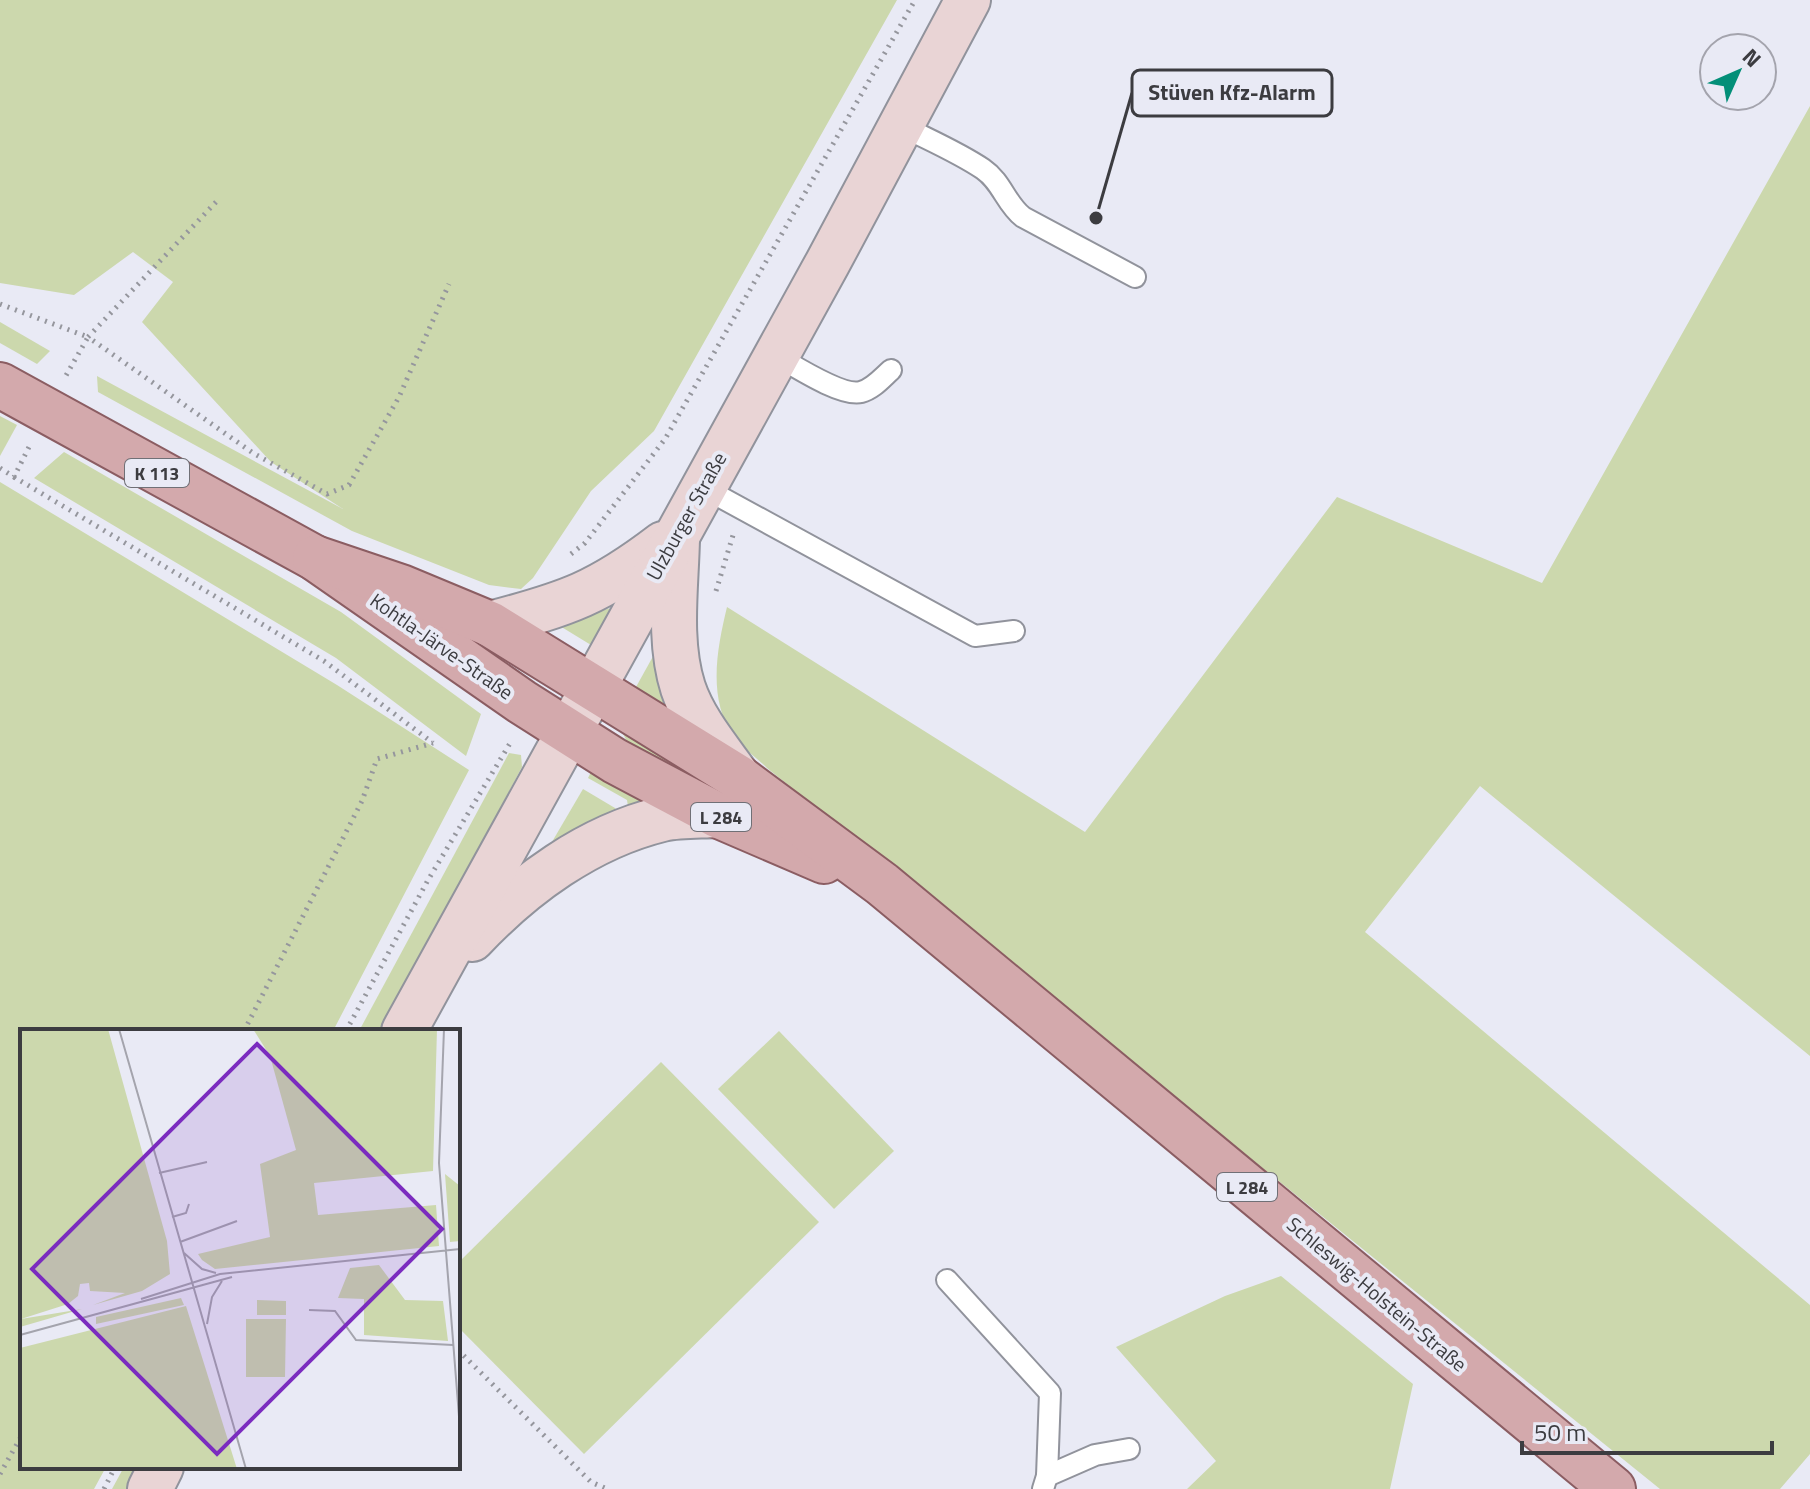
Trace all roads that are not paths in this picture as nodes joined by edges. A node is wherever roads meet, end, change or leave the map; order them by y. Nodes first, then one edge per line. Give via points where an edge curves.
1 (968, 0) edge
2 (900, 125) junction
3 (1135, 277) dead end
4 (775, 355) junction
5 (891, 370) dead end
6 (0, 385) edge
7 (702, 487) junction
8 (677, 532) junction
9 (315, 558) junction
10 (490, 624) junction
11 (1014, 631) dead end
12 (592, 687) junction
13 (560, 748) junction
14 (739, 778) junction
15 (717, 815) junction
16 (882, 884) junction
17 (432, 982) junction
18 (405, 1029) edge
19 (947, 1280) dead end
20 (1129, 1449) dead end
21 (160, 1469) edge
22 (1045, 1482) edge
23 (150, 1489) edge
24 (1613, 1489) edge

1 - 2 main road, Ulzburger Straße
2 - 3 lane via 984,170 1023,217
2 - 4 main road, Ulzburger Straße
4 - 5 lane via 844,392 860,393
4 - 7 main road, Ulzburger Straße
6 - 9 main road, Kohtla-Järve-Straße / K 113
7 - 8 main road, Ulzburger Straße
7 - 11 lane via 975,636
8 - 10 main road via 620,577 562,605
8 - 12 main road, Ulzburger Straße
8 - 14 main road via 674,623 682,685 702,727
9 - 10 main road, Kohtla-Järve-Straße / K 113
9 - 13 main road, Kohtla-Järve-Straße / K 113 via 517,721
10 - 12 main road, Kohtla-Järve-Straße / K 113
12 - 13 main road, Ulzburger Straße
12 - 14 main road, Schleswig-Holstein-Straße / L 284
13 - 15 main road, Schleswig-Holstein-Straße / L 284 via 615,761
13 - 17 main road, Ulzburger Straße
14 - 16 main road, Schleswig-Holstein-Straße / L 284
15 - 16 main road, Schleswig-Holstein-Straße / L 284
15 - 17 main road via 663,819 567,860 511,898
16 - 24 main road, Schleswig-Holstein-Straße / L 284
17 - 18 main road, Ulzburger Straße
19 - 22 lane via 1050,1393
20 - 22 lane via 1095,1455
21 - 23 main road

